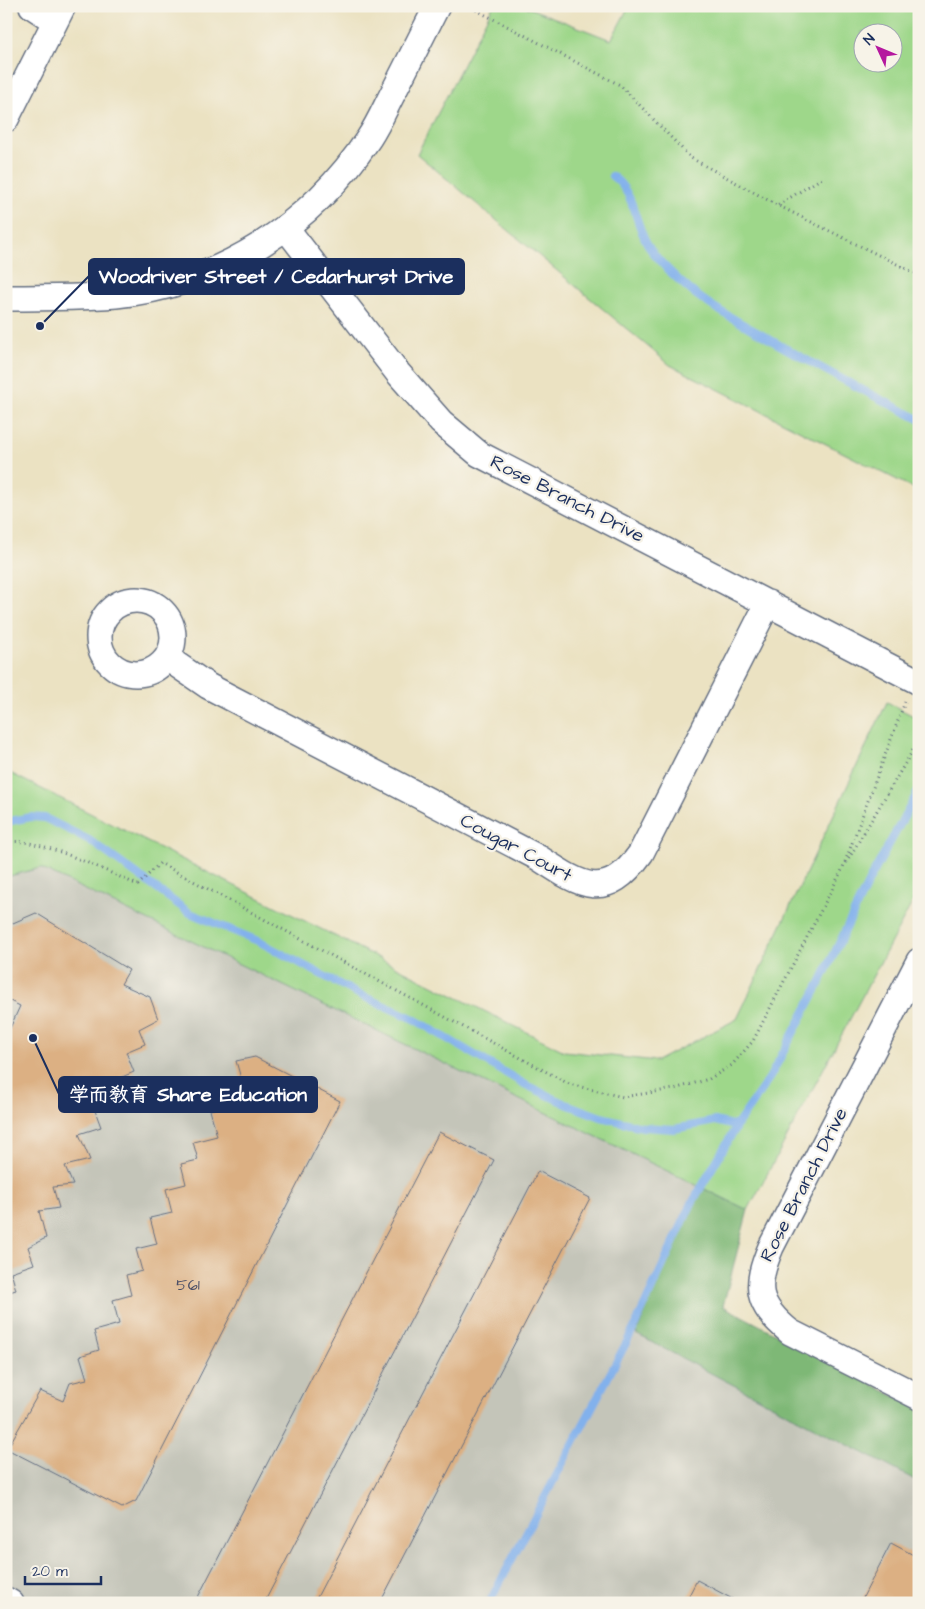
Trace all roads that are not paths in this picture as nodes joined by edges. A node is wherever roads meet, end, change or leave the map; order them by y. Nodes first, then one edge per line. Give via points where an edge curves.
1 (32, 6) edge
2 (437, 6) edge
3 (59, 14) edge
4 (6, 119) edge
5 (286, 228) junction
6 (6, 298) edge
7 (768, 603) junction
8 (167, 658) dead end
9 (913, 689) edge
10 (919, 961) edge
11 (919, 1397) edge
12 (6, 1600) edge
13 (11, 1603) edge

1 - 3 street
2 - 5 street via 371,136 330,188
3 - 4 street
5 - 6 street via 232,260 159,288 117,295
5 - 7 street, Rose Branch Drive via 398,373 441,422 479,454
7 - 8 street, Cougar Court via 641,853 628,872 612,882 593,885 572,880 539,858 216,691
7 - 9 street, Rose Branch Drive
10 - 11 street, Rose Branch Drive via 775,1239 761,1271 760,1291 774,1319 790,1332
12 - 13 street

